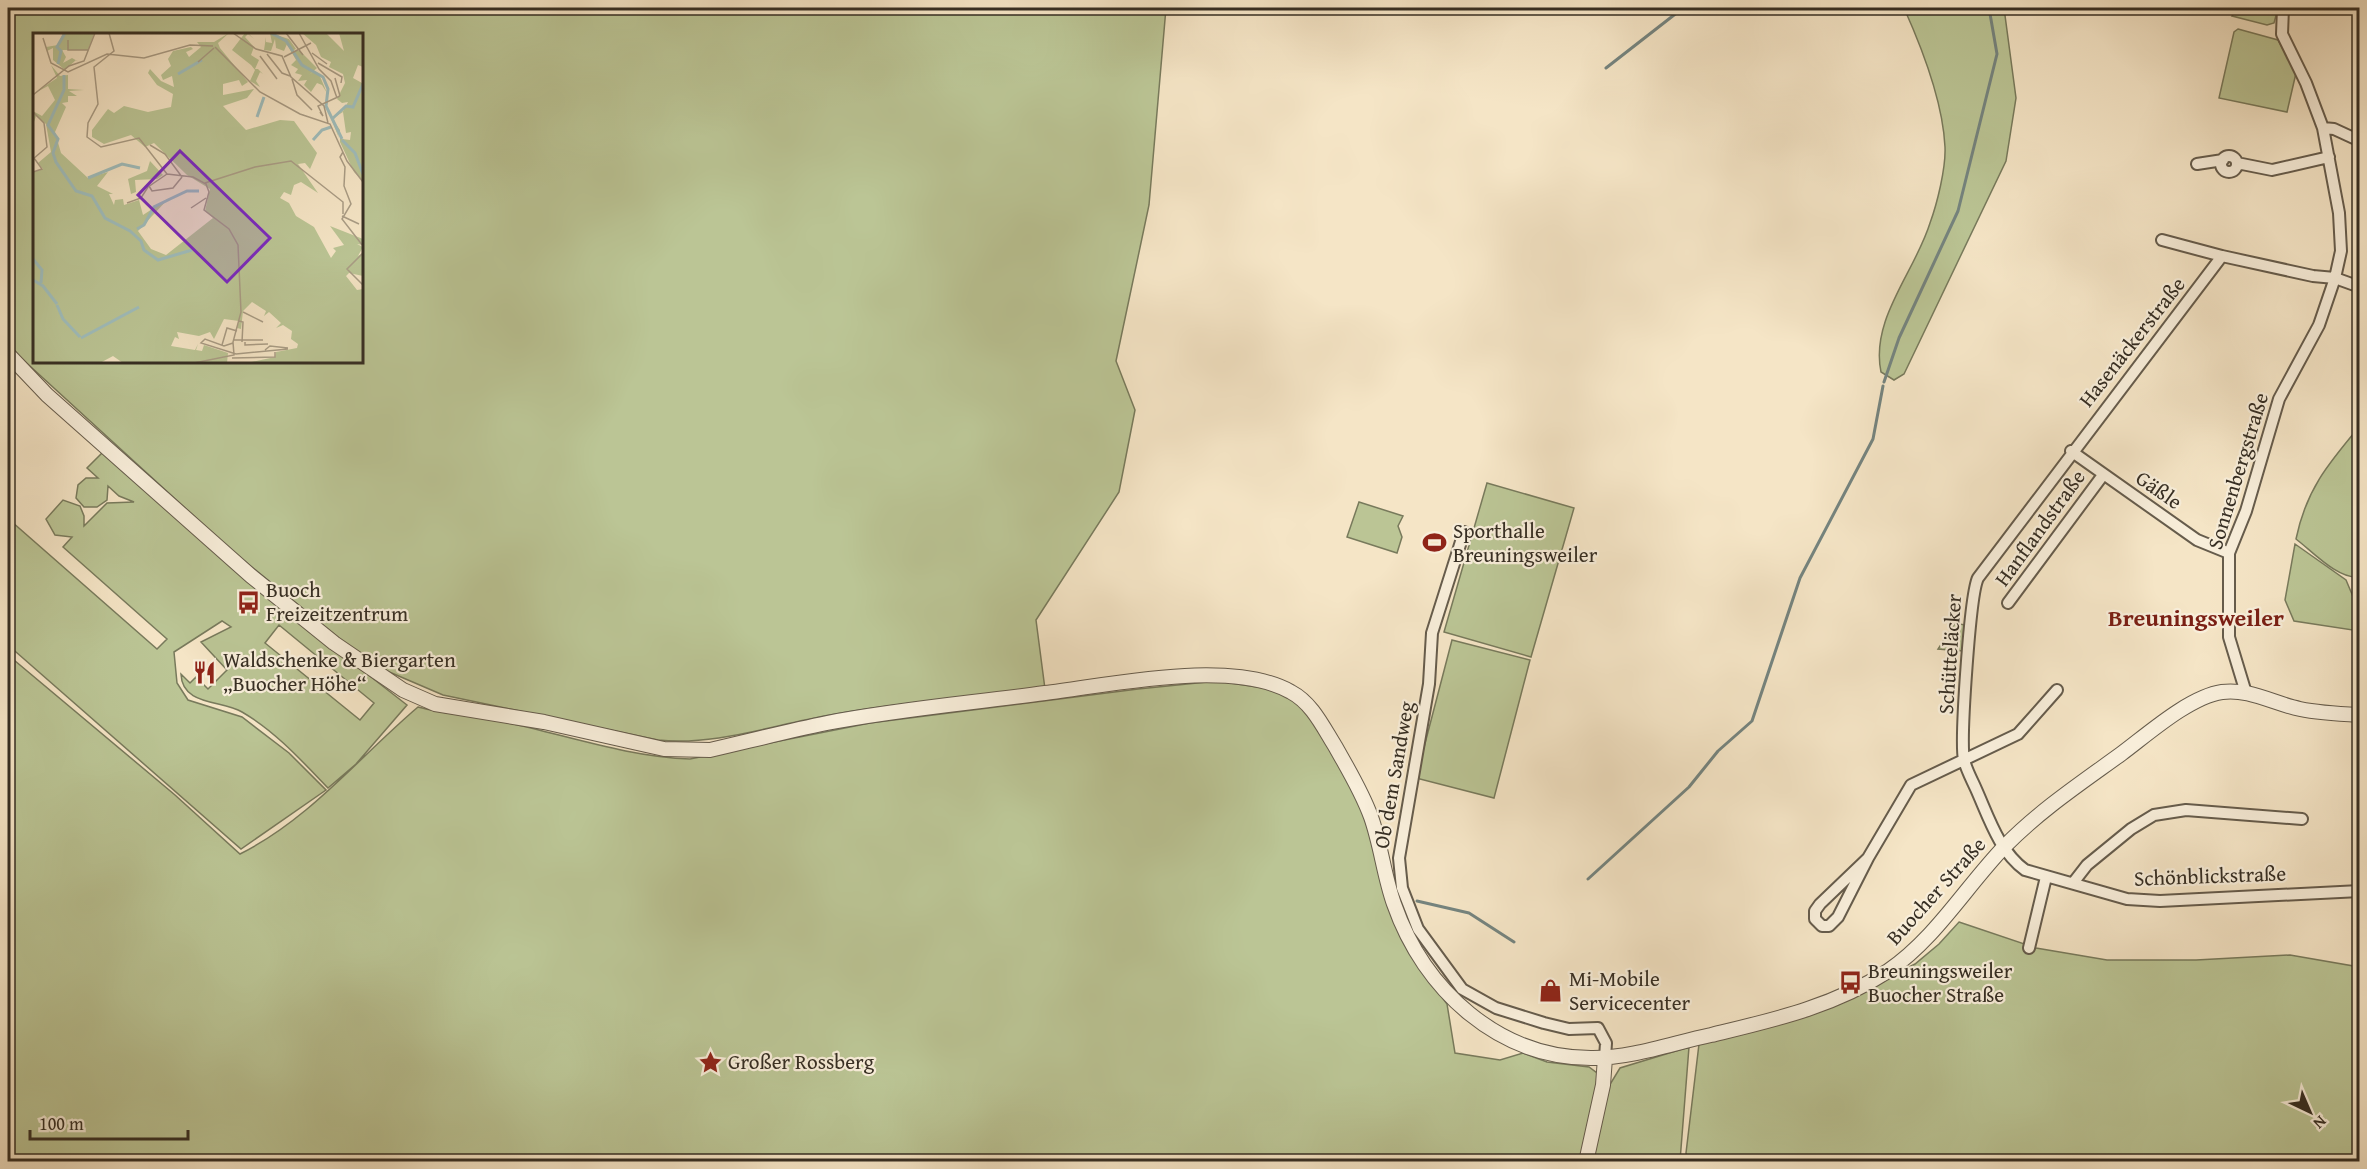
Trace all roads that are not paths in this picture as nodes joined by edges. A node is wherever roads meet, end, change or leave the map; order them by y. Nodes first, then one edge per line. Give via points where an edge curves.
1 (2283, 8) edge
2 (2323, 128) junction
3 (2360, 141) edge
4 (2330, 157) junction
5 (2197, 164) dead end
6 (2162, 240) dead end
7 (2222, 256) junction
8 (2336, 278) junction
9 (2360, 287) edge
10 (8, 354) edge
11 (2071, 451) junction
12 (2103, 475) junction
13 (1464, 532) dead end
14 (2229, 553) junction
15 (2008, 603) dead end
16 (2057, 690) dead end
17 (2246, 693) junction
18 (2360, 715) edge
19 (1964, 760) junction
20 (2302, 819) dead end
21 (2004, 847) junction
22 (1868, 858) junction
23 (2046, 877) junction
24 (2073, 884) junction
25 (2360, 891) edge
26 (2029, 948) dead end
27 (1605, 1058) junction
28 (1586, 1161) edge

1 - 2 street, Sonnenbergstraße via 2282,34
2 - 3 street
2 - 4 street, Sonnenbergstraße
4 - 5 street via 2272,171 2237,163 2231,157
4 - 8 street, Sonnenbergstraße via 2341,251
6 - 7 street, Hasenäckerstraße
7 - 8 street, Hasenäckerstraße
7 - 11 street, Hasenäckerstraße
8 - 9 street, Hasenäckerstraße
8 - 14 street, Sonnenbergstraße via 2319,325 2278,399 2246,511
10 - 27 street, Buocher Straße via 47,395 267,589 378,675 435,704 544,722 664,749 694,751 828,723 1145,680 1223,676 1255,680 1290,691 1321,722 1360,792 1371,817 1395,908 1424,965 1460,1007 1485,1027 1545,1053
11 - 12 street, Gäßle
11 - 19 street, Schütteläcker via 1976,582
12 - 14 street, Gäßle via 2197,540
12 - 15 street, Hanflandstraße
13 - 27 street, Ob dem Sandweg via 1432,633 1429,684 1401,837 1400,876 1418,929 1446,970 1470,994 1496,1008 1556,1027 1598,1028 1606,1043
14 - 17 street, Sonnenbergstraße via 2229,637
16 - 19 street via 2018,734
17 - 18 street, Buocher Straße via 2298,709
17 - 21 street, Buocher Straße via 2219,692 2171,717 2054,804
19 - 21 street, Schütteläcker
19 - 22 street via 1909,788
20 - 24 street via 2186,810 2154,815 2087,865
21 - 23 street, Schönblickstraße via 2025,870
21 - 27 street, Buocher Straße via 1914,950 1854,991 1804,1012
22 - 22 street via 1817,907 1815,919 1822,926 1829,926 1838,917
23 - 24 street, Schönblickstraße
23 - 26 street
24 - 25 street, Schönblickstraße via 2127,899 2160,901
27 - 28 street

